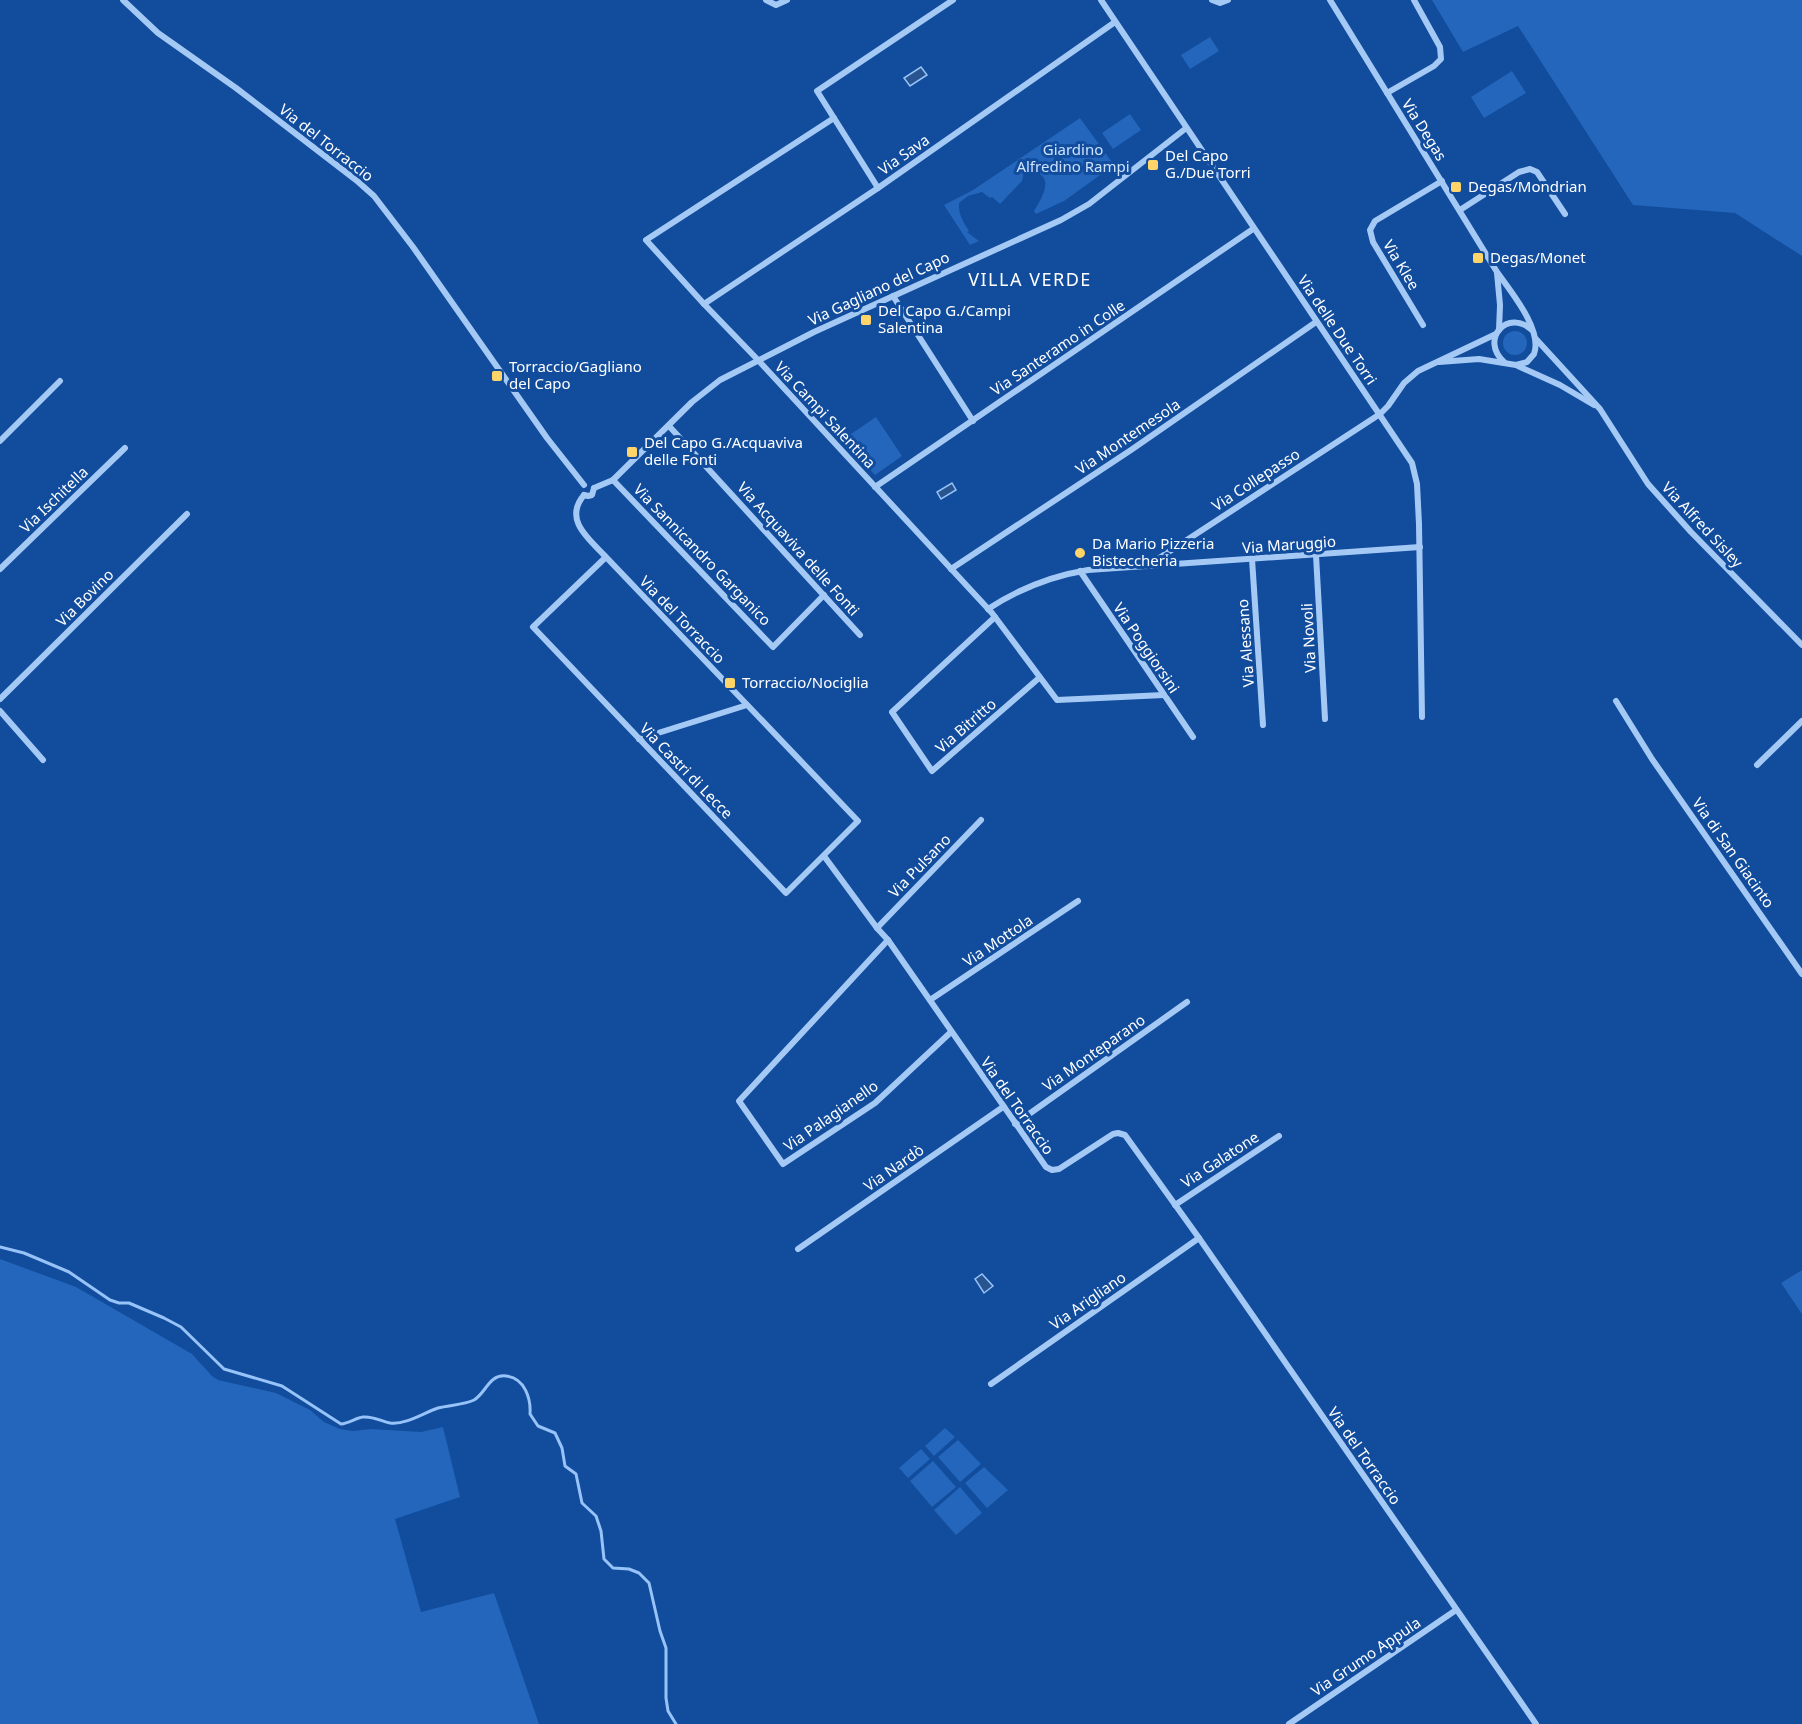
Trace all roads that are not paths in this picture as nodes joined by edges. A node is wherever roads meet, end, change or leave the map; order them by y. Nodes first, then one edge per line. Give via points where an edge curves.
1 (123, 0) edge
2 (766, 0) edge
3 (953, 0) edge
4 (1101, 0) edge
5 (1212, 0) edge
6 (1228, 0) edge
7 (1330, 0) edge
8 (1414, 0) edge
9 (785, 1) edge
10 (1115, 22) junction
11 (1387, 93) junction
12 (834, 118) junction
13 (1185, 129) junction
14 (1442, 181) junction
15 (878, 188) junction
16 (1460, 210) junction
17 (1565, 214) dead end
18 (1254, 229) junction
19 (1497, 272) junction
20 (893, 296) junction
21 (704, 304) junction
22 (1316, 322) junction
23 (1423, 325) dead end
24 (1532, 331) junction
25 (1497, 332) junction
26 (1536, 338) junction
27 (758, 360) junction
28 (1439, 362) junction
29 (1507, 364) junction
30 (1516, 365) junction
31 (60, 381) dead end
32 (1600, 409) junction
33 (1380, 414) junction
34 (973, 421) junction
35 (669, 426) junction
36 (0, 441) edge
37 (125, 448) dead end
38 (613, 480) junction
39 (584, 485) junction
40 (875, 487) junction
41 (594, 488) junction
42 (584, 495) junction
43 (187, 513) dead end
44 (1420, 547) junction
45 (1316, 555) junction
46 (606, 557) junction
47 (1252, 559) junction
48 (1146, 566) junction
49 (0, 569) edge
50 (951, 569) junction
51 (1080, 571) junction
52 (824, 595) junction
53 (988, 609) junction
54 (995, 617) junction
55 (860, 635) dead end
56 (1802, 645) edge
57 (1039, 678) junction
58 (1164, 695) junction
59 (0, 699) edge
60 (1616, 701) dead end
61 (747, 705) junction
62 (0, 711) edge
63 (1422, 717) dead end
64 (1326, 719) dead end
65 (1802, 721) edge
66 (1263, 725) dead end
67 (1193, 737) dead end
68 (639, 739) junction
69 (43, 760) dead end
70 (1757, 765) dead end
71 (981, 820) dead end
72 (824, 856) junction
73 (1078, 902) dead end
74 (877, 928) junction
75 (888, 940) junction
76 (1802, 974) edge
77 (930, 1000) junction
78 (1187, 1002) dead end
79 (951, 1032) junction
80 (1003, 1107) junction
81 (1015, 1124) junction
82 (1279, 1136) dead end
83 (1175, 1205) junction
84 (1199, 1238) junction
85 (798, 1249) dead end
86 (991, 1384) dead end
87 (1456, 1610) junction
88 (1290, 1724) edge
89 (1536, 1724) edge

1 - 39 street, Via del Torraccio via 158,33 236,88 374,196
2 - 9 street via 776,5
3 - 12 street via 817,91
4 - 10 street, Via delle Due Torri
5 - 6 street
7 - 11 street, Via Degas
8 - 11 street via 1441,50 1441,59
10 - 13 street, Via delle Due Torri
10 - 15 street, Via Sava
11 - 14 street, Via Degas
12 - 15 street
12 - 21 street, Via Campi Salentina via 646,240
13 - 18 street, Via delle Due Torri
13 - 20 street, Via Gagliano del Capo via 1089,204
14 - 16 street, Via Degas
14 - 23 street, Via Klee via 1375,221 1370,230 1373,242
15 - 21 street, Via Sava
16 - 17 street via 1530,169 1537,172
16 - 19 street, Via Degas
18 - 22 street, Via delle Due Torri
18 - 34 street, Via Santeramo in Colle
19 - 24 street, Via Degas
19 - 25 street, Via Degas
20 - 27 street, Via Gagliano del Capo
20 - 34 street
21 - 27 street, Via Campi Salentina
22 - 33 street, Via delle Due Torri
22 - 50 street, Via Montemesola
24 - 25 street via 1516,323 1506,324
24 - 26 street
25 - 28 street
25 - 29 street via 1496,352
26 - 30 street via 1534,354 1527,362
26 - 32 street, Via Alfred Sisley
27 - 35 street, Via Gagliano del Capo via 720,380
27 - 40 street, Via Campi Salentina
28 - 29 street via 1479,359
28 - 33 street via 1413,375
29 - 30 street
30 - 32 street
31 - 36 street
32 - 56 street, Via Alfred Sisley via 1648,484
33 - 44 street, Via delle Due Torri via 1414,470
33 - 48 street, Via Collepasso
34 - 40 street, Via Santeramo in Colle
35 - 38 street, Via Gagliano del Capo
35 - 52 street, Via Acquaviva delle Fonti
37 - 49 street, Via Ischitella
38 - 41 street, Via Gagliano del Capo
38 - 52 street, Via Sannicandro Garganico via 773,647
39 - 41 street
39 - 42 street
40 - 50 street, Via Campi Salentina
41 - 42 street via 591,496
42 - 46 street, Via del Torraccio via 577,506 577,525
43 - 59 street, Via Bovino
44 - 45 street, Via Maruggio
44 - 63 street, Via delle Due Torri
45 - 47 street, Via Maruggio
45 - 64 street, Via Novoli
46 - 61 street, Via del Torraccio
46 - 68 street, Via Castri di Lecce via 533,627
47 - 48 street, Via Maruggio
47 - 66 street, Via Alessano
48 - 51 street, Via Maruggio
50 - 53 street, Via Campi Salentina
51 - 53 street, Via Maruggio via 1028,586
51 - 58 street, Via Poggiorsini
52 - 55 street, Via Acquaviva delle Fonti
53 - 54 street, Via Campi Salentina
54 - 57 street, Via Campi Salentina
54 - 57 street, Via Bitritto via 892,712 932,771
57 - 58 street, Via Campi Salentina via 1057,700
58 - 67 street, Via Poggiorsini
60 - 76 street, Via di San Giacinto
61 - 68 street
61 - 72 street, Via del Torraccio via 858,821
62 - 69 street
65 - 70 street
68 - 72 street, Via Castri di Lecce via 786,893
71 - 74 street, Via Pulsano
72 - 74 street, Via del Torraccio
73 - 77 street, Via Mottola
74 - 75 street, Via del Torraccio
75 - 77 street, Via del Torraccio
75 - 79 street, Via Palagianello via 739,1101 783,1164 875,1103
77 - 79 street, Via del Torraccio
78 - 81 street, Via Monteparano
79 - 80 street, Via del Torraccio
80 - 81 street, Via del Torraccio
80 - 85 street, Via Nardò
81 - 83 street, Via del Torraccio via 1052,1170 1113,1134 1122,1133
82 - 83 street, Via Galatone
83 - 84 street, Via del Torraccio
84 - 86 street, Via Arigliano
84 - 87 street, Via del Torraccio
87 - 88 street, Via Grumo Appula
87 - 89 street, Via del Torraccio

